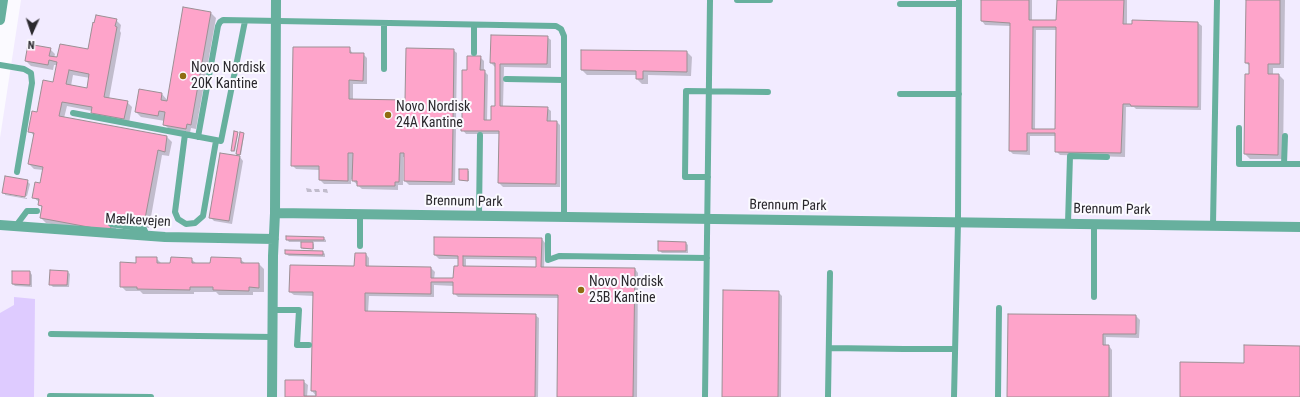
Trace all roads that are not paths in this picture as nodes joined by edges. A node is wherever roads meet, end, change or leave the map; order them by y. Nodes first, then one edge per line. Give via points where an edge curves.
1 (4, 0) edge
2 (276, 0) edge
3 (710, 0) edge
4 (737, 0) edge
5 (770, 0) edge
6 (1217, 0) edge
7 (959, 2) edge
8 (900, 4) dead end
9 (0, 20) edge
10 (245, 21) junction
11 (276, 22) junction
12 (384, 23) junction
13 (474, 25) junction
14 (474, 53) dead end
15 (0, 65) edge
16 (384, 69) dead end
17 (506, 79) dead end
18 (564, 80) junction
19 (709, 91) junction
20 (768, 92) dead end
21 (900, 94) dead end
22 (958, 94) junction
23 (73, 113) dead end
24 (1239, 128) dead end
25 (185, 134) junction
26 (480, 135) dead end
27 (1285, 136) dead end
28 (198, 137) junction
29 (219, 141) junction
30 (1108, 157) dead end
31 (1284, 164) junction
32 (1300, 164) edge
33 (17, 172) dead end
34 (708, 177) junction
35 (37, 211) dead end
36 (275, 213) junction
37 (360, 214) junction
38 (478, 216) junction
39 (564, 217) junction
40 (708, 219) junction
41 (958, 222) junction
42 (1068, 223) junction
43 (111, 224) dead end
44 (1094, 224) junction
45 (0, 225) edge
46 (1214, 225) junction
47 (15, 227) junction
48 (1300, 227) edge
49 (147, 236) junction
50 (548, 236) dead end
51 (274, 239) junction
52 (360, 246) dead end
53 (707, 258) junction
54 (830, 273) dead end
55 (1094, 297) dead end
56 (999, 308) dead end
57 (273, 310) junction
58 (50, 334) dead end
59 (273, 337) junction
60 (309, 345) dead end
61 (829, 348) junction
62 (955, 349) junction
63 (50, 396) dead end
64 (151, 397) edge
65 (272, 397) edge
66 (705, 397) edge
67 (828, 397) edge
68 (954, 397) edge
69 (998, 397) edge

1 - 9 street
2 - 11 street
3 - 19 lane
4 - 5 lane
6 - 46 lane
7 - 8 lane
7 - 22 lane
10 - 11 lane
10 - 28 lane via 220,22
10 - 29 lane
11 - 12 lane
11 - 36 street
12 - 13 lane
12 - 16 lane
13 - 14 lane
13 - 18 lane via 556,26 561,29 564,36
15 - 33 lane via 24,69 31,73 32,83
17 - 18 lane
18 - 39 lane
19 - 20 lane
19 - 34 lane
19 - 34 lane via 686,91 685,177
21 - 22 lane
22 - 41 lane
23 - 25 lane
24 - 31 lane via 1239,164
25 - 28 lane
25 - 29 lane via 175,212 178,219 186,224 195,223 203,216
26 - 38 lane
27 - 31 lane
28 - 29 lane
30 - 42 lane via 1070,156
31 - 32 lane
34 - 40 lane
35 - 47 lane via 27,211
36 - 37 street, Brennum Park
36 - 51 street
37 - 38 street, Brennum Park
37 - 52 lane
38 - 39 street, Brennum Park
39 - 40 street, Brennum Park
40 - 41 street, Brennum Park
40 - 53 lane
41 - 42 street, Brennum Park
41 - 62 lane
42 - 44 street, Brennum Park
43 - 49 lane via 144,229
44 - 46 street, Brennum Park
44 - 55 lane
45 - 47 street, Mælkevejen
46 - 48 street, Brennum Park
47 - 49 street, Mælkevejen
49 - 51 street, Mælkevejen
50 - 53 lane via 548,260 559,256
51 - 57 street
53 - 66 lane
54 - 61 lane
56 - 69 lane
57 - 59 street
57 - 60 lane via 298,310 297,345
58 - 59 lane
59 - 65 street
61 - 62 lane
61 - 67 lane
62 - 68 lane
63 - 64 lane

